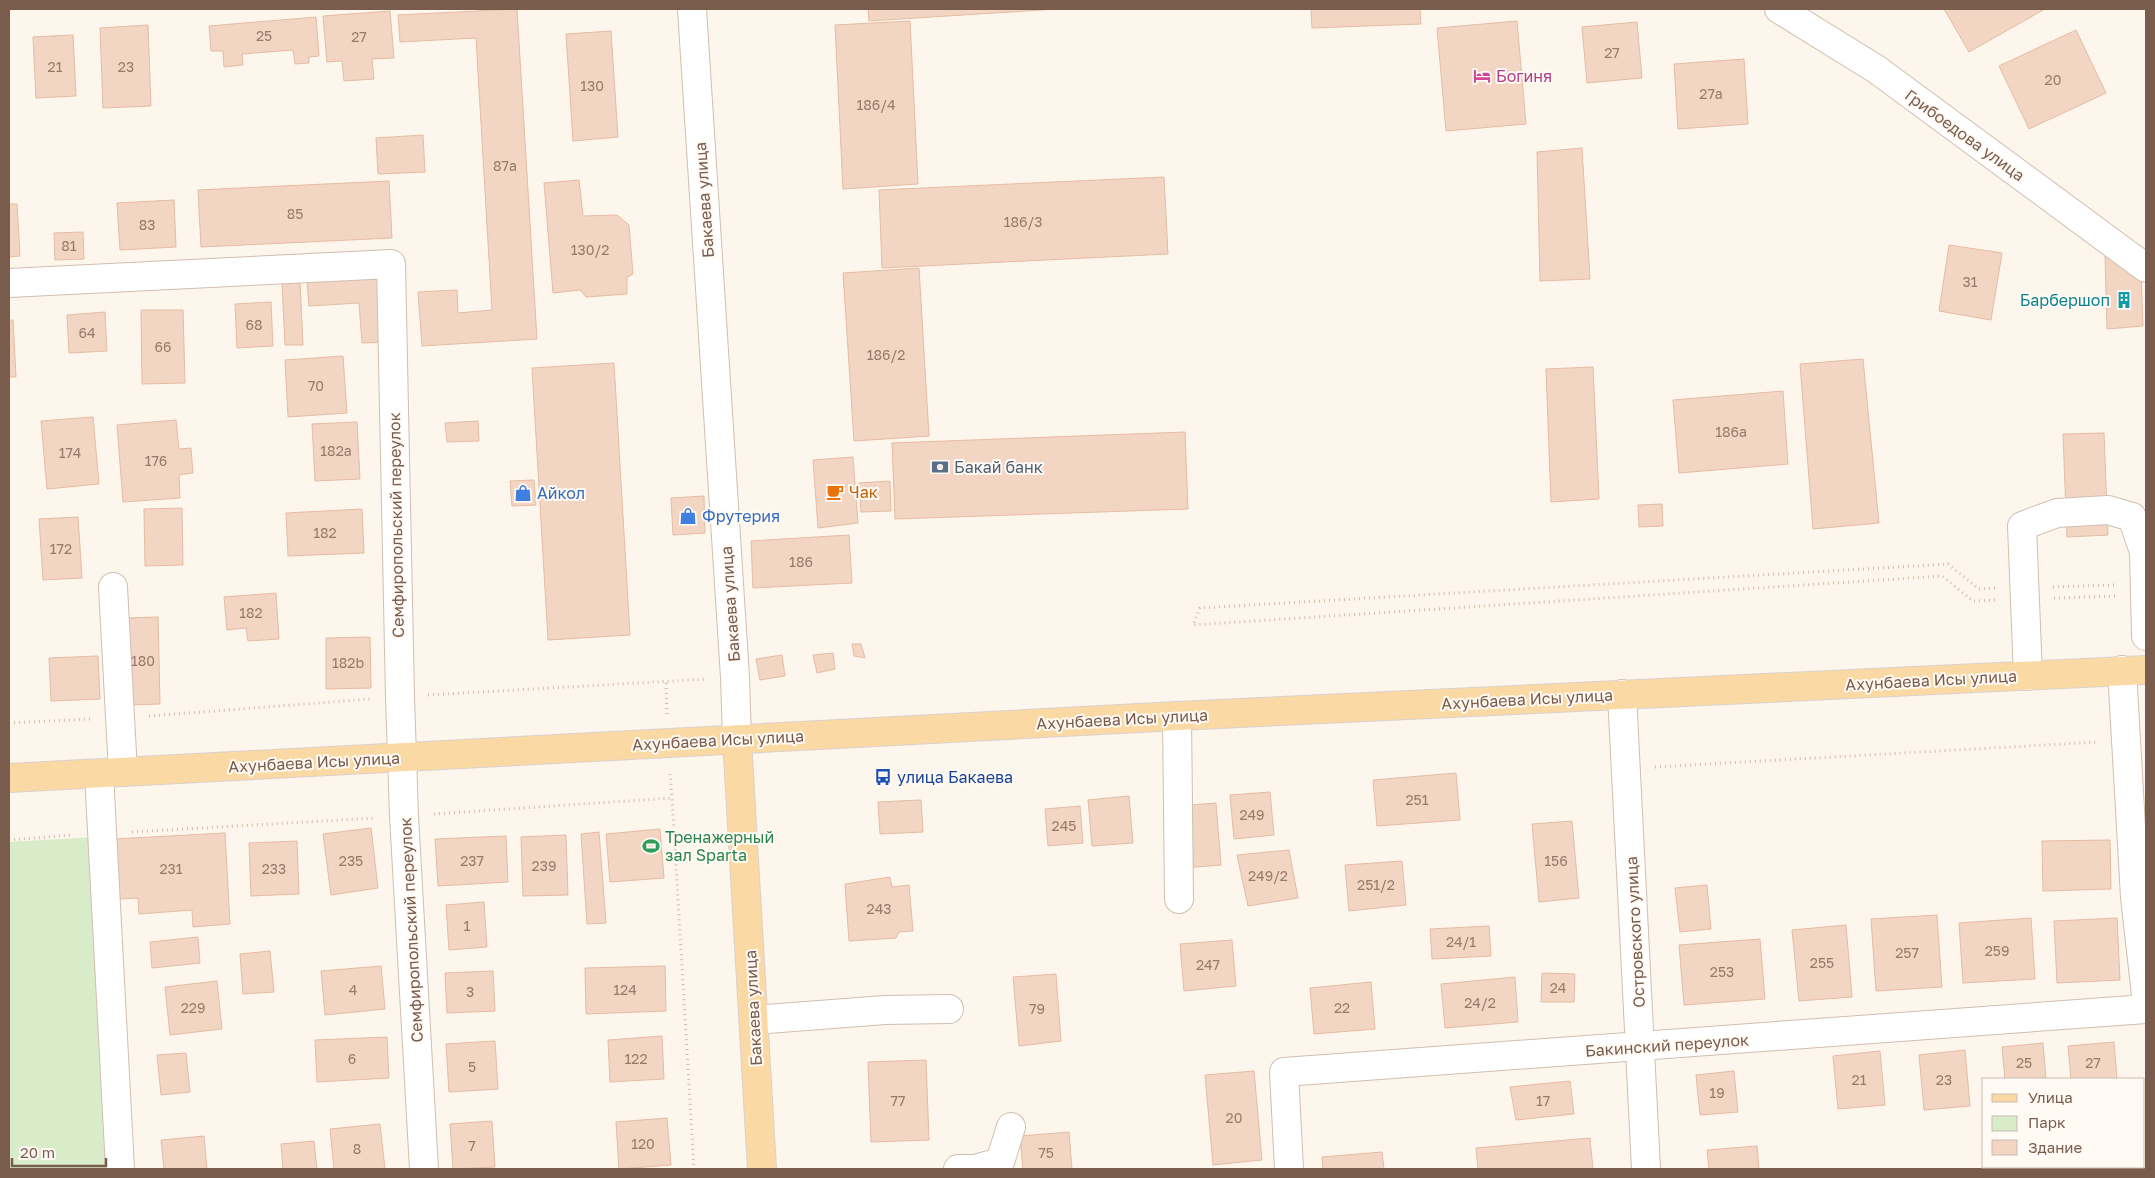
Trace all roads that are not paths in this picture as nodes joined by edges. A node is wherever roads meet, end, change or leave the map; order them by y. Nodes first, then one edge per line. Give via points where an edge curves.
1 (692, 9) edge
2 (1779, 9) edge
3 (2146, 268) edge
4 (9, 283) edge
5 (2145, 546) edge
6 (113, 588) dead end
7 (2146, 636) edge
8 (2134, 670) edge
9 (2028, 676) junction
10 (1622, 694) junction
11 (1177, 716) junction
12 (737, 739) junction
13 (402, 757) junction
14 (111, 773) junction
15 (9, 778) edge
16 (2141, 898) edge
17 (1179, 899) dead end
18 (2146, 994) edge
19 (949, 1008) dead end
20 (2146, 1008) edge
21 (754, 1020) junction
22 (1640, 1047) junction
23 (1011, 1127) dead end
24 (120, 1169) edge
25 (424, 1169) edge
26 (762, 1169) edge
27 (958, 1169) edge
28 (1290, 1169) edge
29 (1646, 1169) edge

1 - 12 street, Бакаева улица
2 - 3 street, Грибоедова улица via 1876,69
4 - 13 street, Семфиропольский переулок via 391,264
5 - 7 street
5 - 9 street via 2132,517 2108,510 2057,513 2022,526
6 - 14 street
8 - 9 main road, Ахунбаева Исы улица
8 - 16 street via 2126,741
9 - 10 main road, Ахунбаева Исы улица
10 - 11 main road, Ахунбаева Исы улица
10 - 22 street, Островского улица
11 - 12 main road, Ахунбаева Исы улица
11 - 17 street
12 - 13 main road, Ахунбаева Исы улица
12 - 21 main road, Бакаева улица
13 - 14 main road, Ахунбаева Исы улица
13 - 25 street, Семфиропольский переулок
14 - 15 main road, Ахунбаева Исы улица
14 - 24 street via 102,834
16 - 18 street
19 - 21 street
20 - 22 street, Бакинский переулок
21 - 26 main road, Бакаева улица
22 - 28 street, Бакинский переулок via 1284,1072
22 - 29 street, Островского улица
23 - 27 street via 1000,1162 975,1169

